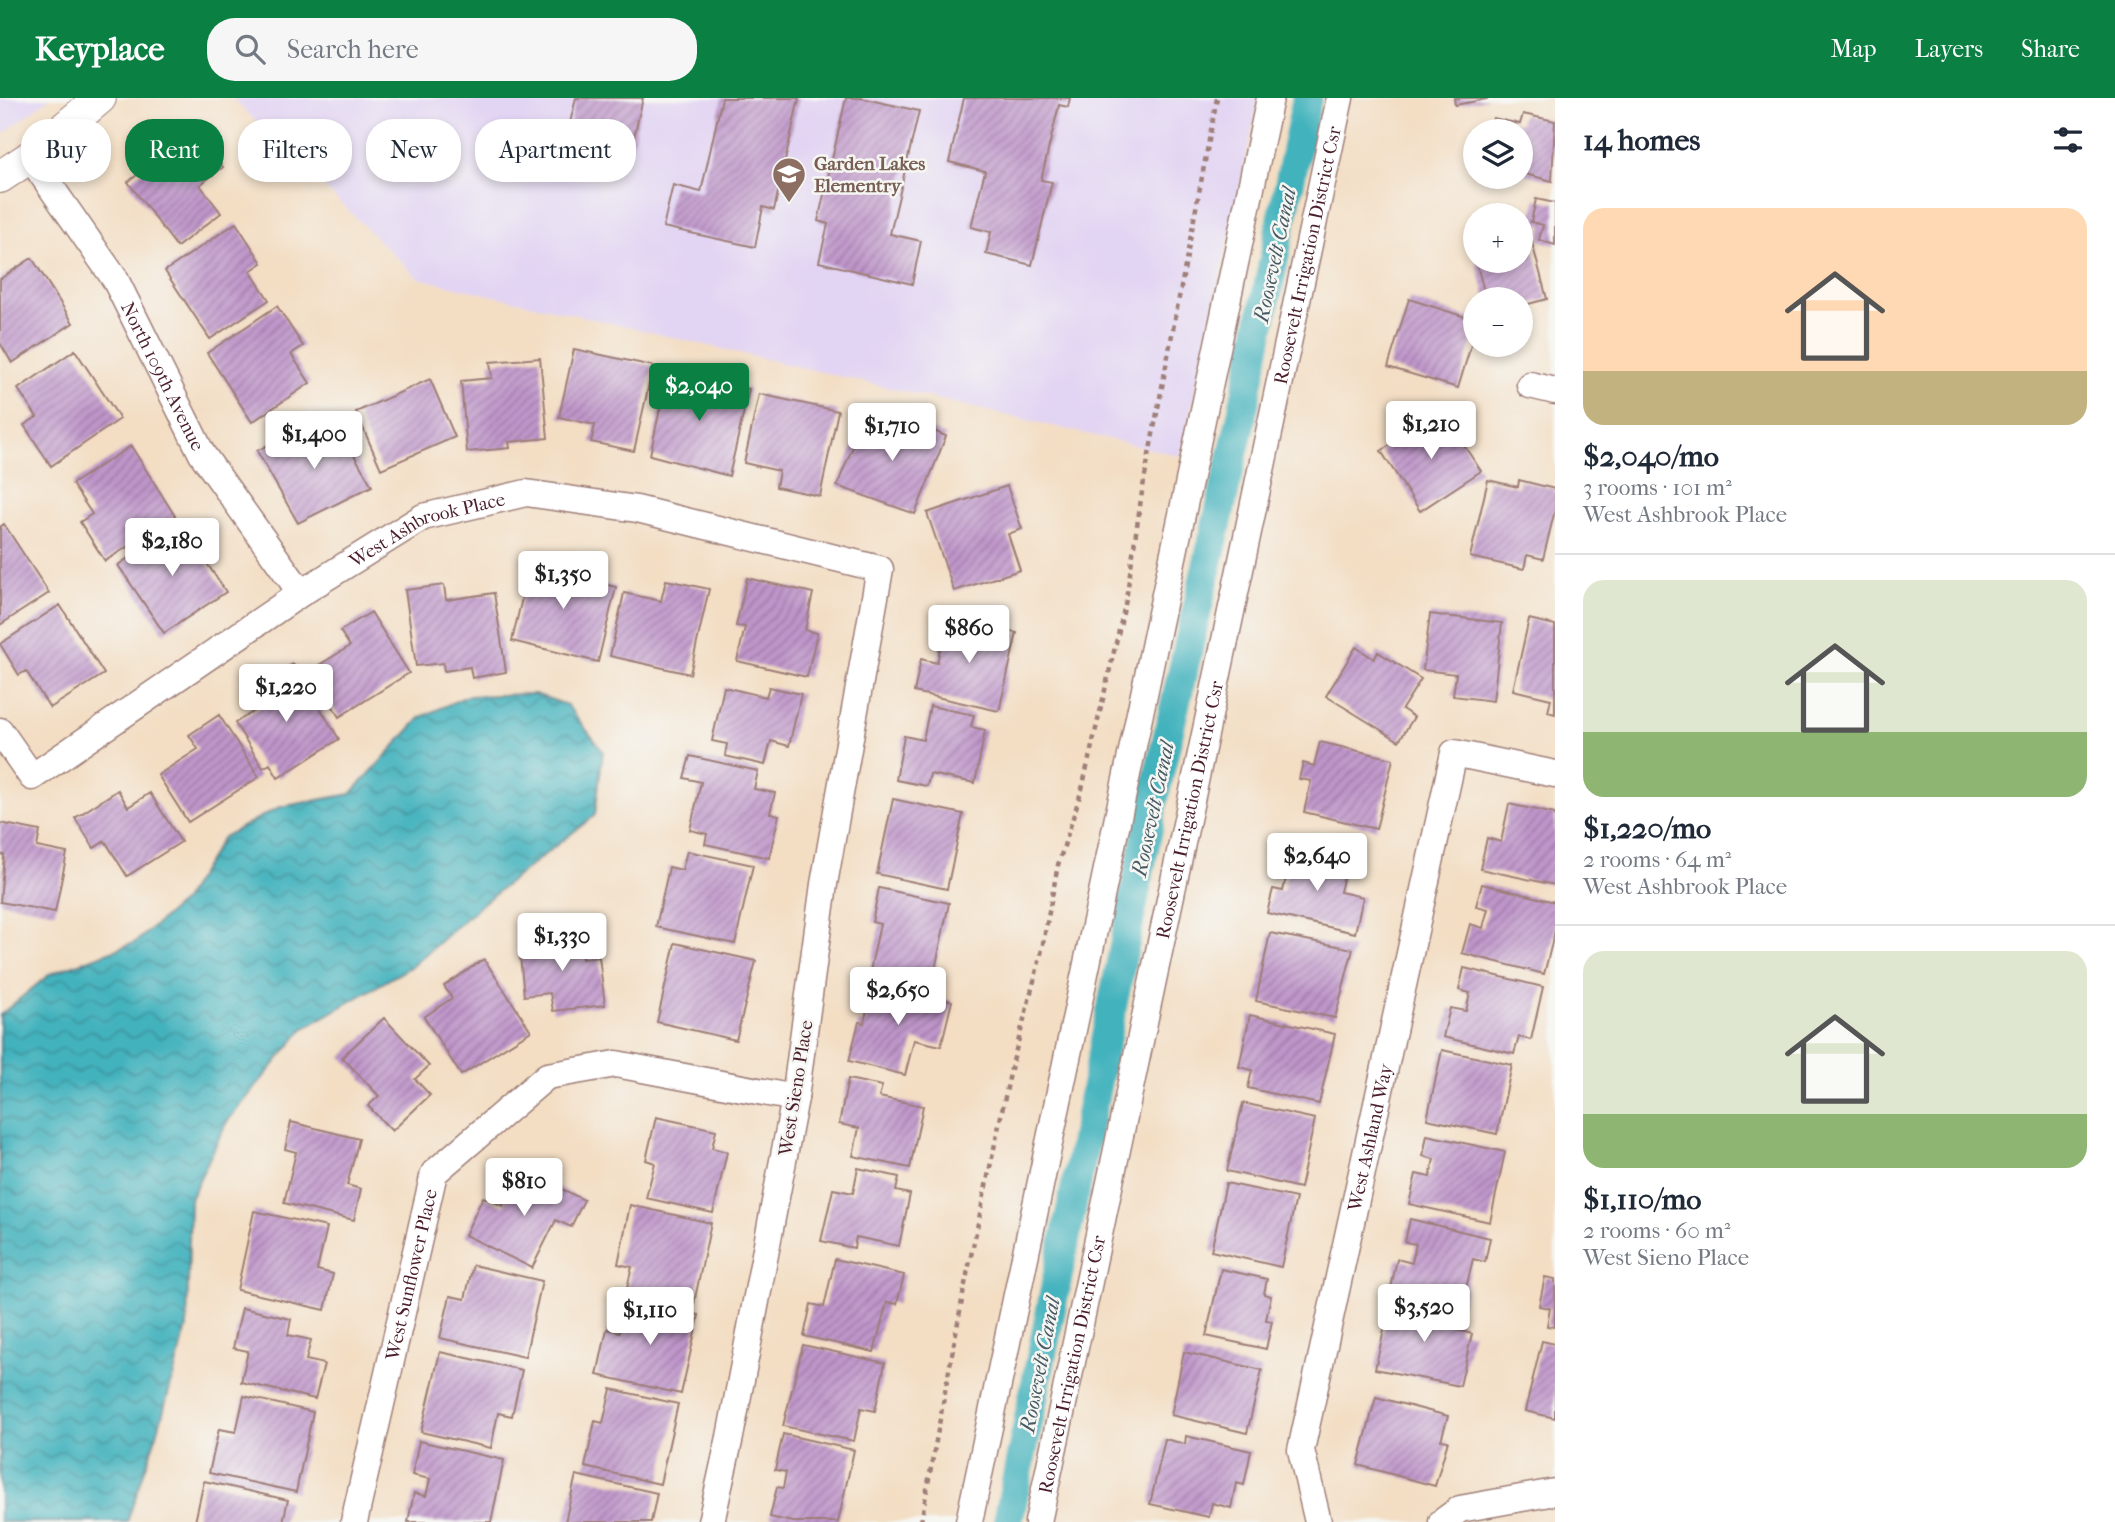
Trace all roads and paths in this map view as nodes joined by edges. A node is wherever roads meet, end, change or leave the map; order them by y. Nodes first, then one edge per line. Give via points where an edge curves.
1 (100, 98) edge
2 (1217, 98) edge
3 (1270, 98) edge
4 (1340, 98) edge
5 (75, 119) edge
6 (21, 163) edge
7 (0, 177) edge
8 (47, 182) edge
9 (880, 569) joint
10 (301, 593) junction
11 (0, 731) edge
12 (1555, 774) edge
13 (795, 1098) junction
14 (1555, 1492) edge
15 (354, 1522) edge
16 (711, 1522) edge
17 (921, 1522) edge
18 (969, 1522) edge
19 (1038, 1522) edge
20 (1318, 1522) edge
21 (1443, 1522) edge

1 - 5 street
2 - 17 path via 1142,492 1126,600 1011,1069
3 - 18 street
4 - 19 street, Roosevelt Irrigation District Csr
6 - 7 street
8 - 10 street, North 109th Avenue via 115,279 202,454
9 - 10 street, West Ashbrook Place via 637,509 526,493 423,517
9 - 13 street, West Sieno Place via 824,884
10 - 11 street, West Ashbrook Place via 32,777
12 - 20 street, West Ashland Way via 1454,753 1301,1450
13 - 15 street, West Sunflower Place via 616,1063 547,1076 434,1173
13 - 16 street, West Sieno Place
14 - 21 street via 1460,1509

